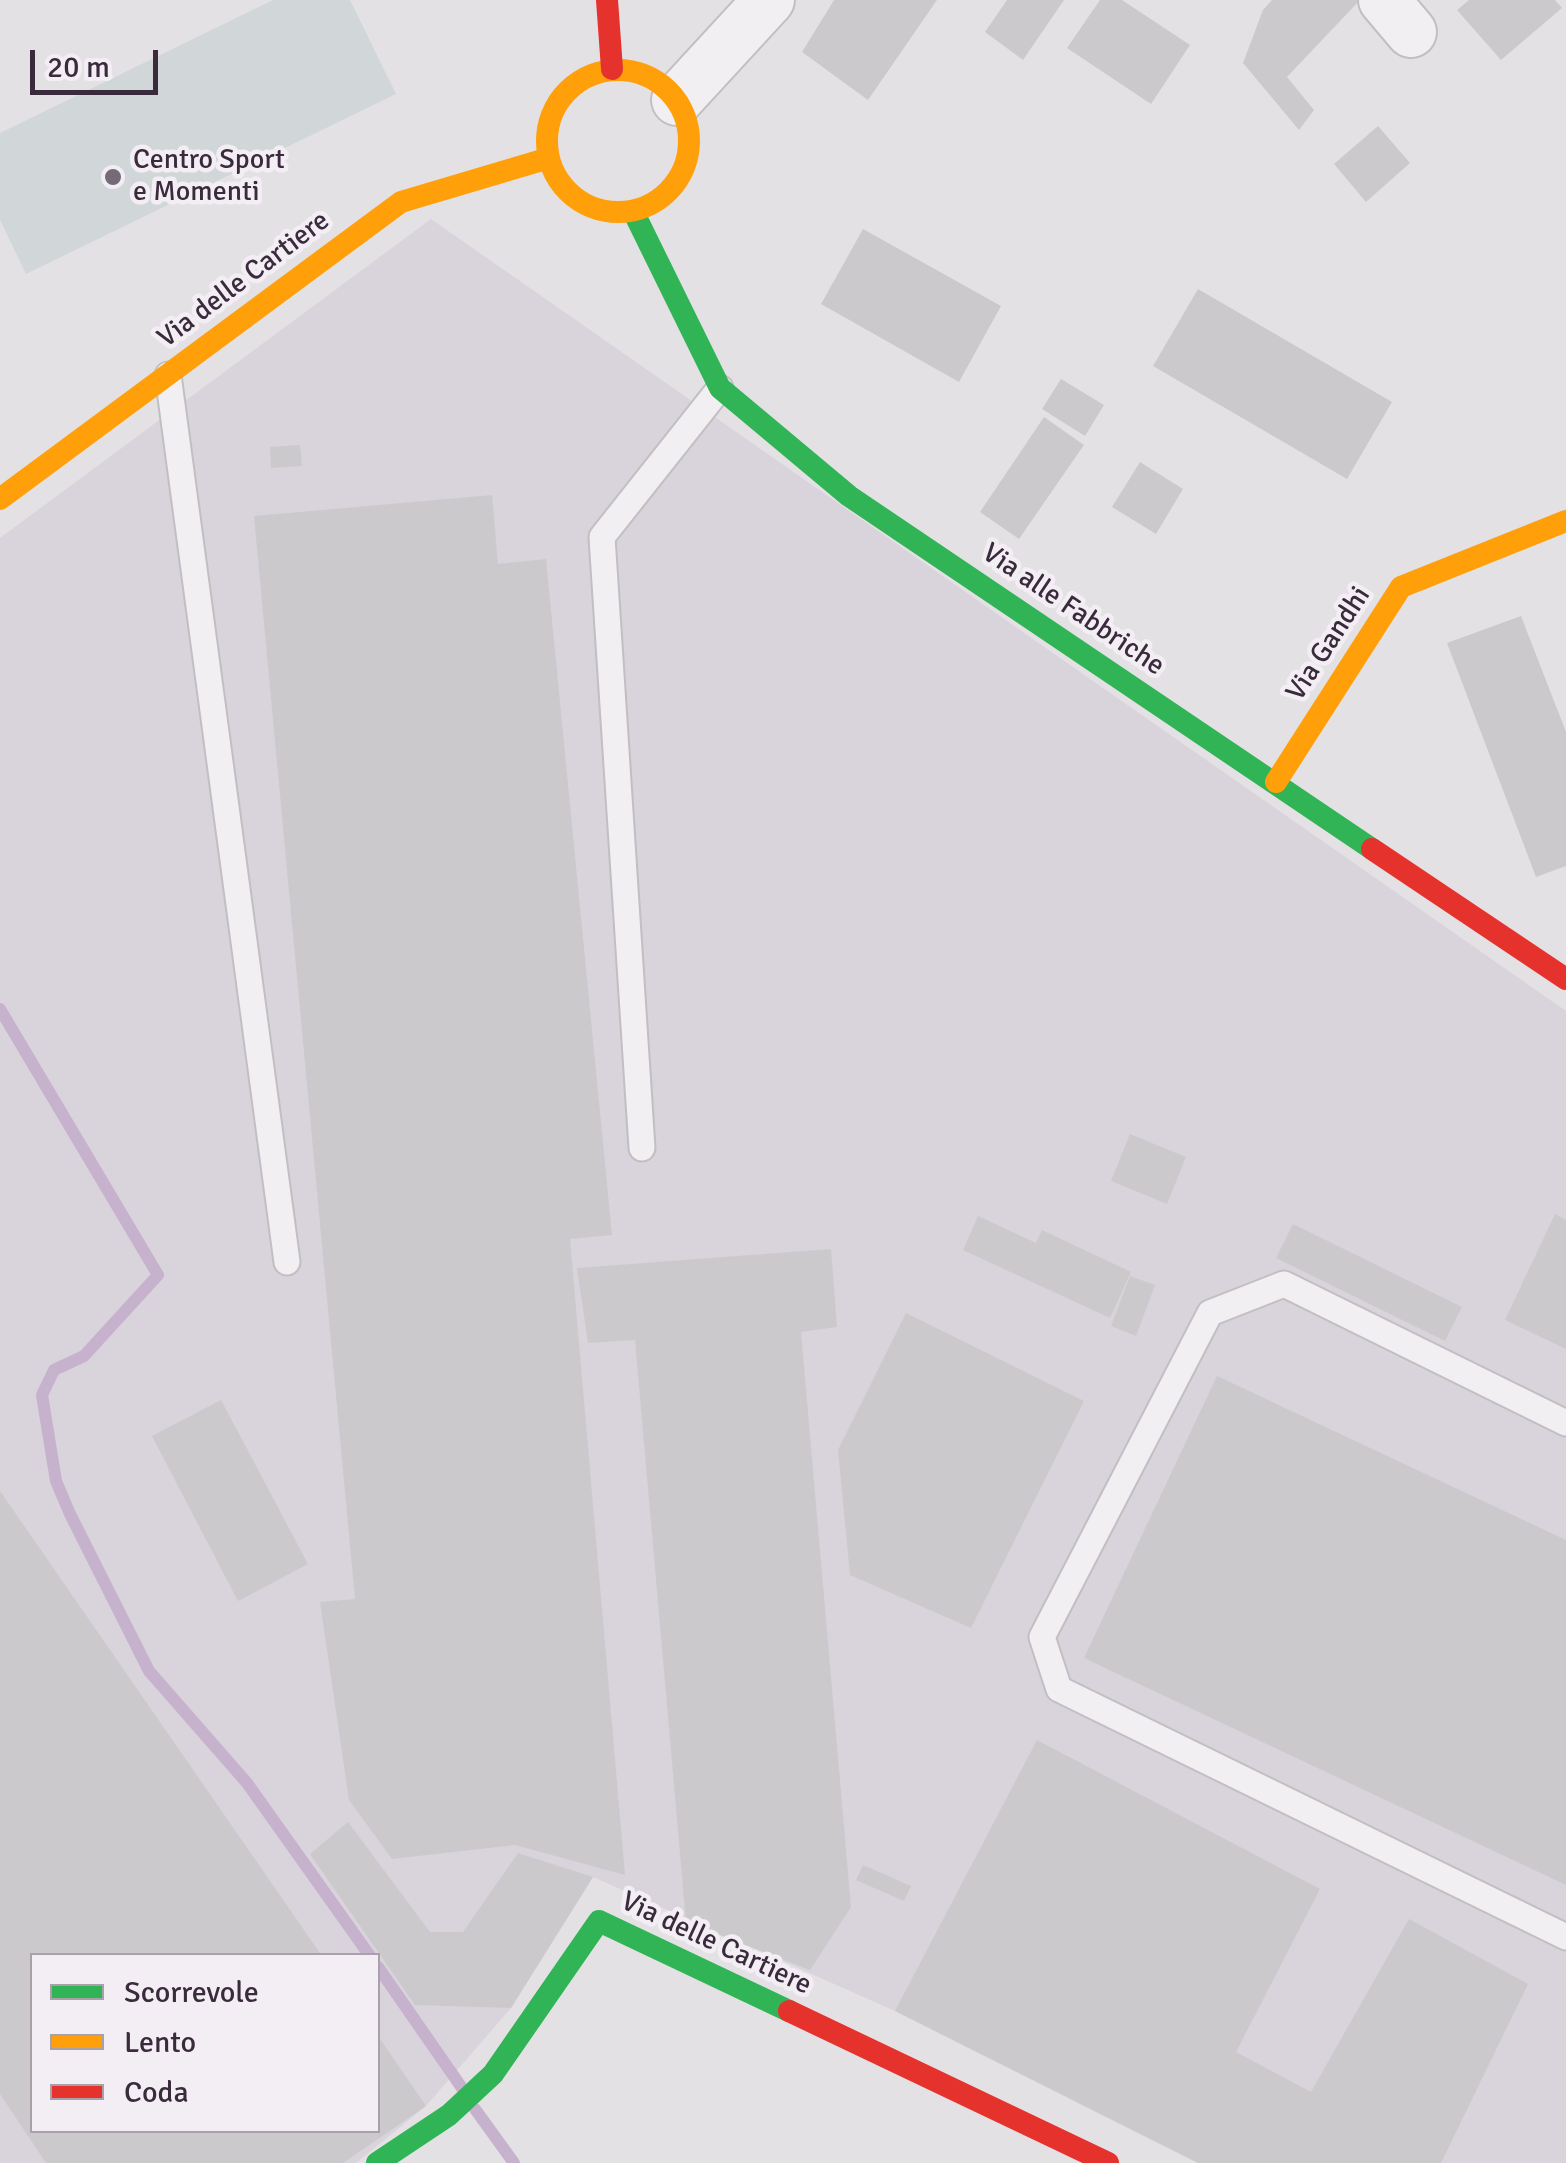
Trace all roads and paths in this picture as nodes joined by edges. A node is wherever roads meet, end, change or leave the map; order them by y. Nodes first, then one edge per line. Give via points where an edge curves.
1 (607, 0) edge
2 (769, 0) edge
3 (612, 70) junction
4 (678, 100) junction
5 (549, 158) junction
6 (633, 211) junction
7 (168, 374) junction
8 (720, 388) junction
9 (0, 499) edge
10 (1566, 521) edge
11 (1276, 782) junction
12 (1566, 979) edge
13 (642, 1148) dead end
14 (287, 1262) dead end
15 (1566, 1424) edge
16 (1566, 1938) edge
17 (377, 2163) edge
18 (1108, 2163) edge

1 - 3 street
2 - 4 street
3 - 4 street via 650,77
3 - 5 street via 576,84 559,100 548,126
4 - 6 street via 690,140 680,177 659,201
5 - 6 street via 570,194 609,212
5 - 7 street, Via delle Cartiere via 400,202
6 - 8 street, Via alle Fabbriche
7 - 9 street, Via delle Cartiere
7 - 14 lane
8 - 11 street, Via alle Fabbriche via 850,496
8 - 13 lane via 602,537
10 - 11 street, Via Gandhi via 1401,588
11 - 12 street, Via alle Fabbriche
15 - 16 lane via 1284,1284 1210,1313 1042,1637 1059,1689
17 - 18 street, Via delle Cartiere via 494,2074 599,1920

